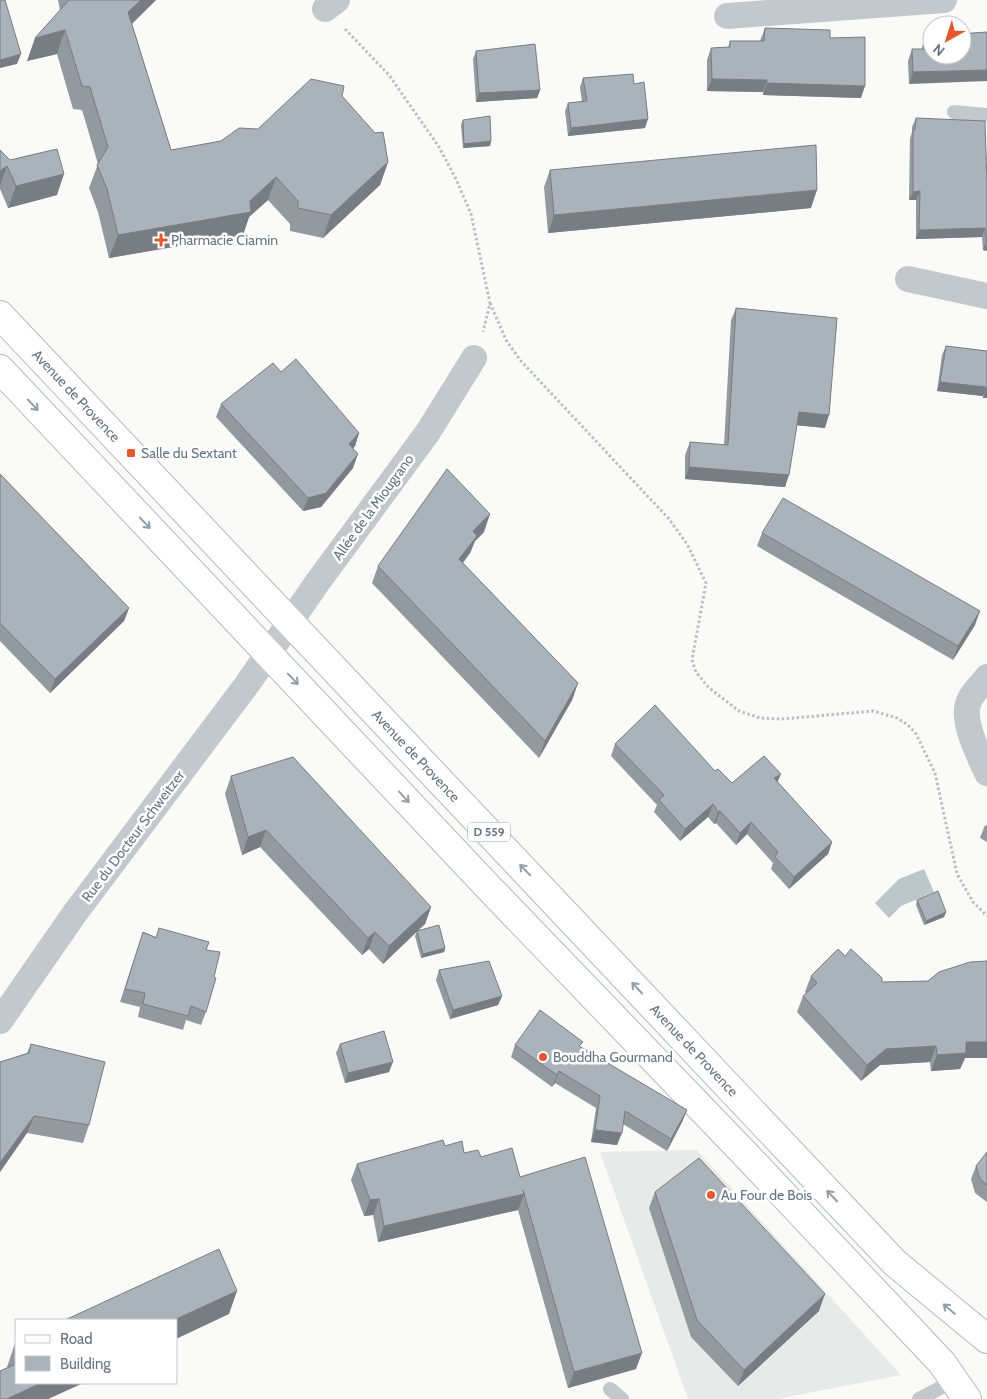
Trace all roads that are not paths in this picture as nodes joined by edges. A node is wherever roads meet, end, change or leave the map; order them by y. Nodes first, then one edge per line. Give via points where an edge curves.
1 (944, 0) edge
2 (727, 16) dead end
3 (954, 112) dead end
4 (987, 115) edge
5 (908, 279) dead end
6 (987, 296) edge
7 (0, 316) edge
8 (474, 358) dead end
9 (0, 369) edge
10 (289, 622) junction
11 (269, 654) junction
12 (987, 677) edge
13 (987, 773) edge
14 (0, 1022) edge
15 (987, 1339) edge
16 (610, 1389) dead end
17 (961, 1390) edge
18 (622, 1399) edge
19 (919, 1399) edge

1 - 2 street
3 - 4 lane
5 - 6 street
7 - 10 main road, Avenue de Provence / D 559
8 - 10 street, Allée de la Miougrano via 428,432
9 -> 11 main road, D 559
10 - 11 street, Allée de la Miougrano
15 -> 10 main road, Avenue de Provence / D 559 via 895,1264
11 - 14 street, Rue du Docteur Schweitzer via 75,913
11 -> 17 main road, D 559 via 942,1363
12 - 13 street via 969,700 967,716 973,743
16 - 18 lane
17 - 19 lane

